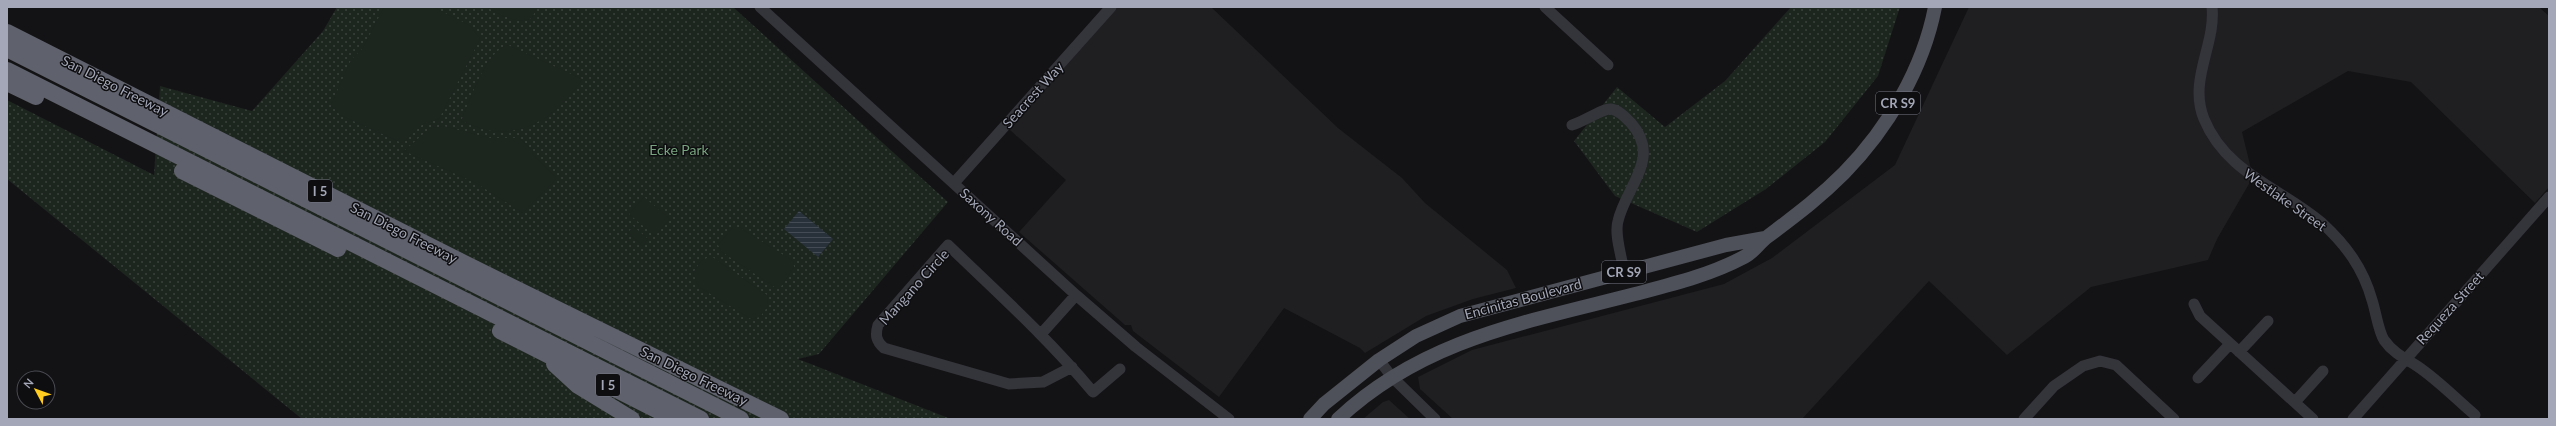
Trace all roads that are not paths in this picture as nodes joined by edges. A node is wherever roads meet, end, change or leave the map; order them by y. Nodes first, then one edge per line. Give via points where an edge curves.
1 (760, 7) edge
2 (1112, 7) edge
3 (1546, 7) edge
4 (1935, 7) edge
5 (2212, 7) edge
6 (7, 32) edge
7 (7, 49) edge
8 (1608, 65) dead end
9 (7, 70) edge
10 (7, 83) edge
11 (1572, 125) dead end
12 (954, 183) junction
13 (2549, 198) edge
14 (1765, 238) junction
15 (1624, 272) junction
16 (1076, 295) junction
17 (2194, 304) dead end
18 (2268, 322) dead end
19 (1042, 333) junction
20 (2230, 344) junction
21 (542, 352) junction
22 (2239, 352) junction
23 (1379, 360) junction
24 (2405, 360) junction
25 (1072, 367) junction
26 (1120, 369) dead end
27 (2323, 371) dead end
28 (1392, 377) junction
29 (2198, 378) dead end
30 (2295, 402) junction
31 (766, 411) junction
32 (2475, 415) dead end
33 (632, 419) edge
34 (674, 419) edge
35 (702, 419) edge
36 (742, 419) edge
37 (781, 419) edge
38 (789, 419) edge
39 (1229, 419) edge
40 (1310, 419) edge
41 (1338, 419) edge
42 (1435, 419) edge
43 (2024, 419) edge
44 (2174, 419) edge
45 (2313, 419) edge
46 (2353, 419) edge

1 - 12 street, Saxony Road
2 - 12 street, Seacrest Way
3 - 8 street
4 - 14 main road, Encinitas Boulevard / CR S9 via 1926,43 1899,102 1865,152 1815,202
5 - 24 street, Westlake Street via 2213,18 2200,69 2198,100 2204,120 2216,143 2242,170 2320,222 2343,243 2356,259 2371,295 2384,340
6 - 31 highway, San Diego Freeway / I 5 via 464,263
7 - 36 highway
9 - 35 highway
10 - 21 highway, I 5
11 - 15 street via 1610,108 1617,110 1626,118 1640,138 1644,152 1643,164 1617,222
12 - 16 street, Saxony Road
13 - 24 street, Requeza Street
14 - 15 main road, Encinitas Boulevard / CR S9 via 1726,245
14 - 28 main road, Encinitas Boulevard / CR S9 via 1747,256 1712,272 1476,337 1438,351
15 - 23 main road, Encinitas Boulevard / CR S9 via 1460,316 1416,336
16 - 19 street
16 - 39 street, Saxony Road via 1136,347
17 - 20 street via 2200,316
18 - 22 street
19 - 25 street, Mangano Circle
19 - 25 street, Mangano Circle via 948,245 878,325 876,332 878,342 884,348 1009,384 1043,382
20 - 22 street
20 - 29 street
21 - 33 highway via 578,386
21 - 34 highway, I 5
22 - 30 street
23 - 28 street
23 - 40 main road, Encinitas Boulevard / CR S9 via 1324,404
24 - 32 street, Westlake Street via 2417,366
24 - 46 street, Requeza Street
25 - 26 street, Mangano Circle via 1093,392
27 - 30 street
28 - 41 main road, Encinitas Boulevard / CR S9
28 - 42 street
30 - 45 street
31 - 37 highway, San Diego Freeway / I 5
31 - 38 highway
43 - 44 street via 2054,386 2083,366 2100,361 2116,365

